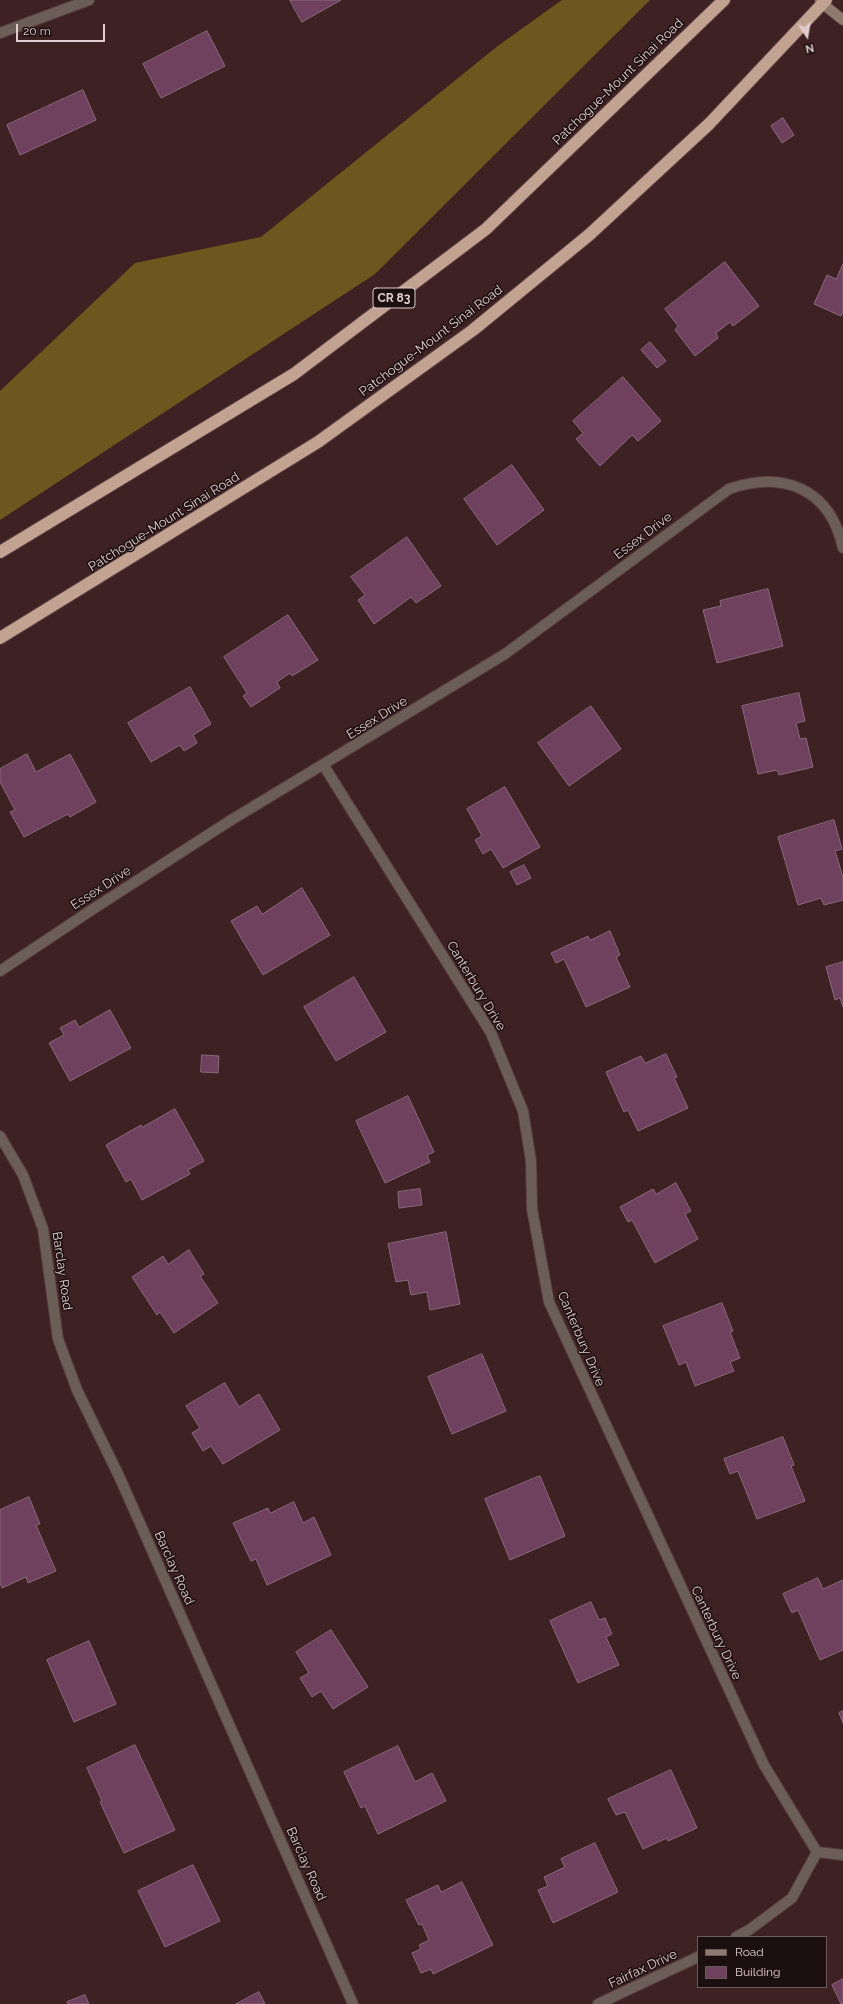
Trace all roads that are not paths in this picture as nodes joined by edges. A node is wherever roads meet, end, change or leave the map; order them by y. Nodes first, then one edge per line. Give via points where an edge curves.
1 (89, 0) edge
2 (724, 0) edge
3 (823, 1) edge
4 (843, 20) edge
5 (0, 33) edge
6 (843, 548) edge
7 (0, 552) edge
8 (0, 638) edge
9 (324, 766) junction
10 (0, 971) edge
11 (0, 1136) edge
12 (817, 1852) junction
13 (843, 1855) edge
14 (738, 1936) edge
15 (697, 1957) edge
16 (353, 2004) edge
17 (598, 2004) edge

1 - 5 street
2 - 7 highway, Patchogue-Mount Sinai Road / CR 83 via 486,229 294,374
3 - 4 street
3 - 8 highway, Patchogue-Mount Sinai Road via 709,124 589,235 473,330 318,442
6 - 9 street, Essex Drive via 840,534 827,510 815,497 799,488 781,482 760,480 729,489 505,654
9 - 10 street, Essex Drive via 228,822
9 - 12 street, Canterbury Drive via 492,1033 523,1111 531,1162 532,1209 548,1302 764,1765
11 - 16 street, Barclay Road via 23,1175 43,1229 58,1338 77,1390 119,1476
12 - 13 street
12 - 14 street via 792,1898
15 - 17 street, Fairfax Drive

